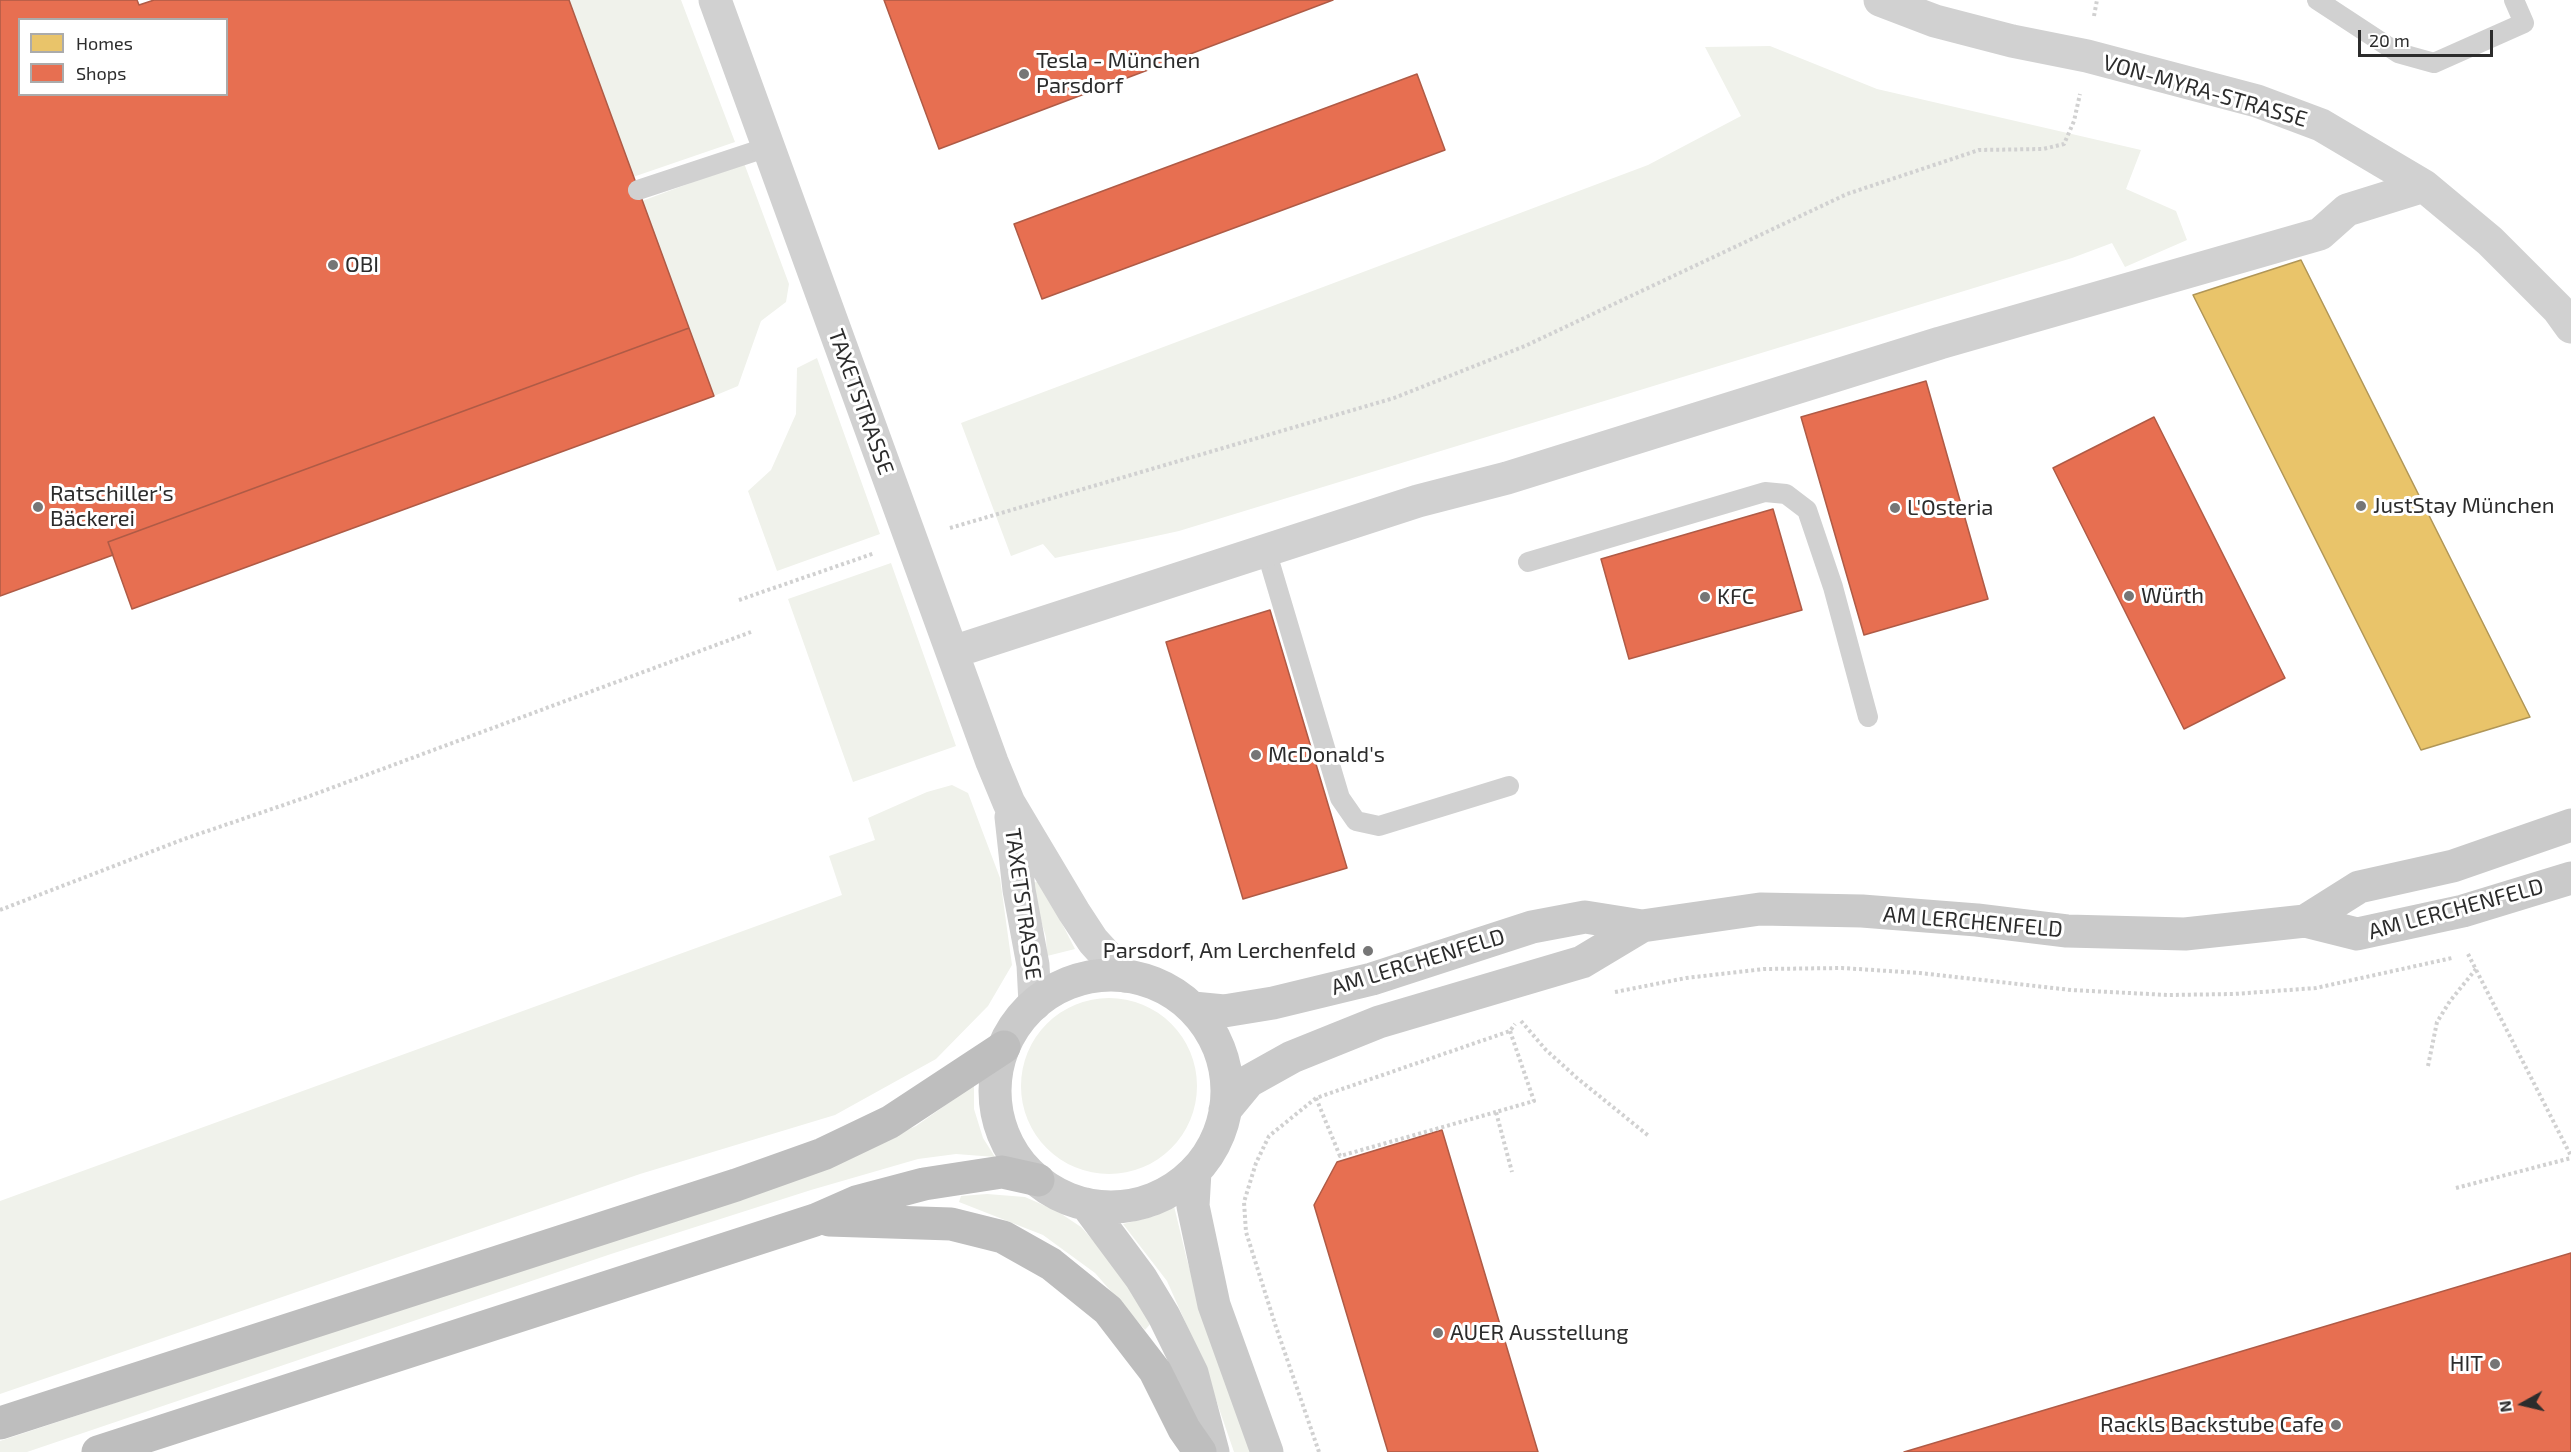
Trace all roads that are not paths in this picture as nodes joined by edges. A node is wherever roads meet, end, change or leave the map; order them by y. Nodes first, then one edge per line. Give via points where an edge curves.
1 (715, 0) edge
2 (1880, 0) edge
3 (2317, 0) edge
4 (2514, 0) edge
5 (768, 147) junction
6 (2424, 186) junction
7 (638, 190) dead end
8 (2571, 327) edge
9 (1266, 550) junction
10 (1528, 562) dead end
11 (952, 651) junction
12 (1868, 717) dead end
13 (1509, 786) dead end
14 (1010, 803) junction
15 (2571, 825) edge
16 (2571, 878) edge
17 (2305, 921) junction
18 (1642, 926) junction
19 (1125, 976) junction
20 (1035, 1004) junction
21 (1193, 1008) junction
22 (1004, 1047) junction
23 (1226, 1110) junction
24 (1195, 1171) junction
25 (1038, 1180) junction
26 (1086, 1204) junction
27 (815, 1220) junction
28 (0, 1423) edge
29 (98, 1452) edge
30 (1200, 1452) edge
31 (1213, 1452) edge
32 (1267, 1452) edge

1 - 5 street, TAXETSTRASSE
2 - 6 street, VON-MYRA-STRASSE via 1935,21 2257,101 2321,125
3 - 4 lane via 2398,53 2434,63 2524,23
5 - 7 lane
5 - 11 street, TAXETSTRASSE
6 - 8 street, VON-MYRA-STRASSE via 2490,241
6 - 9 street via 2347,210 2320,234 1940,343
9 - 11 street
9 - 13 lane via 1340,798 1356,821 1379,826
10 - 12 lane via 1765,492 1786,494 1807,510 1833,587
11 - 14 street, TAXETSTRASSE
14 - 19 street, TAXETSTRASSE via 1092,941
14 - 20 street, TAXETSTRASSE
15 - 17 street, AM LERCHENFELD via 2453,866 2359,887
16 - 17 street, AM LERCHENFELD via 2463,911 2357,934
17 - 18 street, AM LERCHENFELD via 2185,934 2067,931 1885,913 1760,909
18 - 21 street, AM LERCHENFELD via 1585,917 1532,927 1372,979 1273,1003 1224,1011
18 - 23 street, AM LERCHENFELD via 1582,962 1379,1022 1292,1057 1249,1081
19 - 20 street, AM LERCHENFELD via 1086,978 1050,992
19 - 21 street, AM LERCHENFELD via 1162,986
20 - 22 street, AM LERCHENFELD
21 - 23 street, AM LERCHENFELD via 1218,1044 1225,1066
22 - 25 street, AM LERCHENFELD via 996,1088 1002,1129 1017,1157
22 - 28 highway via 890,1122 823,1154
23 - 24 street, AM LERCHENFELD via 1220,1132
24 - 26 street, AM LERCHENFELD via 1180,1184 1144,1202 1105,1207
24 - 32 street via 1193,1206 1214,1305
25 - 26 street, AM LERCHENFELD
25 - 27 highway via 1002,1172 924,1184 856,1202
26 - 31 street via 1164,1316 1192,1373
27 - 29 highway
27 - 30 highway via 951,1224 1003,1237 1052,1264 1108,1310 1155,1371

